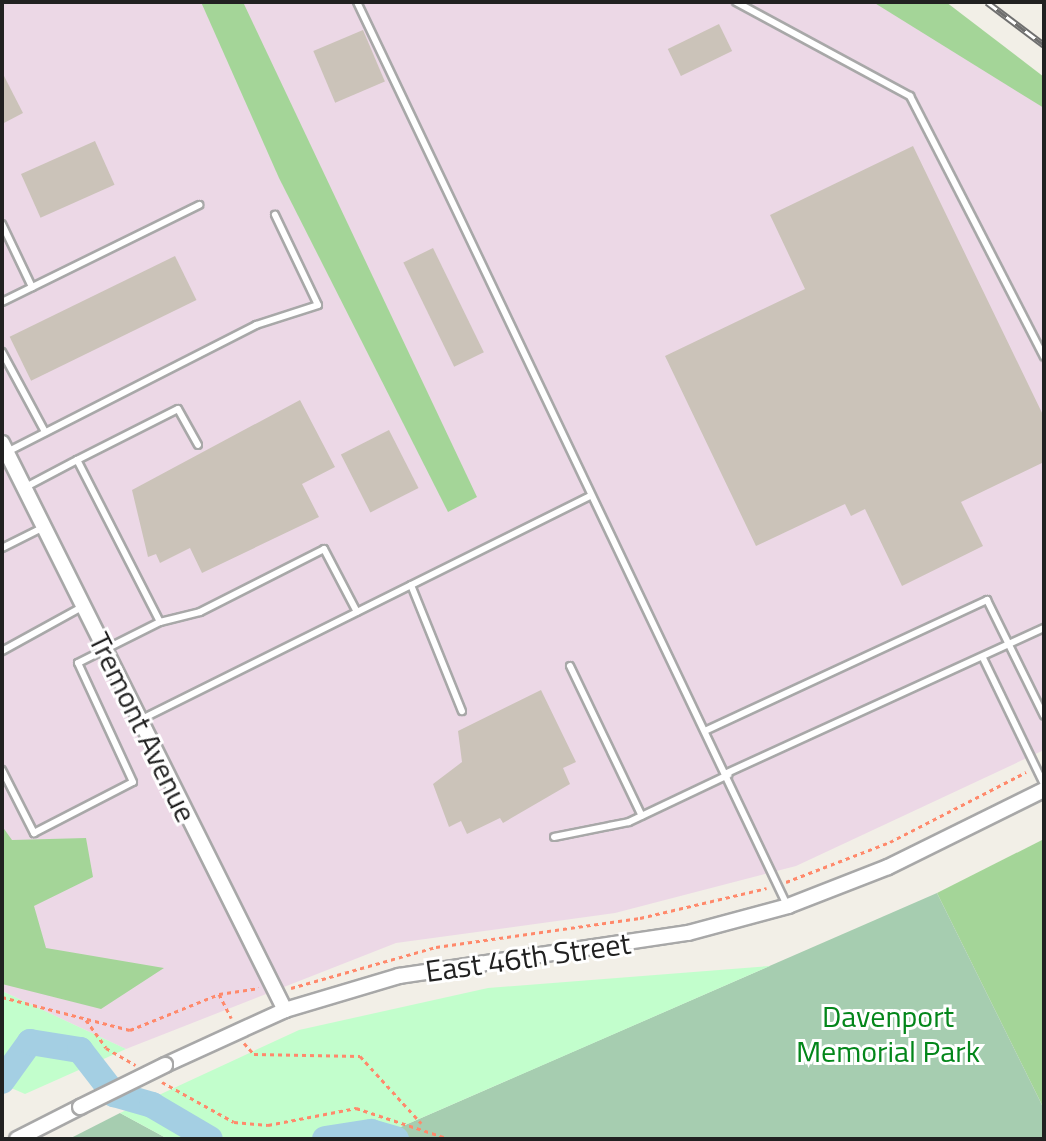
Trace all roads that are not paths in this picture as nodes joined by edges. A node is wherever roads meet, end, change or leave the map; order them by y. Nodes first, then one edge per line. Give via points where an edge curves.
1 (357, 2) edge
2 (736, 2) edge
3 (199, 205) dead end
4 (275, 215) dead end
5 (2, 224) edge
6 (32, 287) junction
7 (2, 302) edge
8 (2, 352) edge
9 (1044, 357) edge
10 (45, 432) junction
11 (198, 445) dead end
12 (4, 447) edge
13 (77, 460) junction
14 (24, 488) junction
15 (590, 496) junction
16 (44, 527) junction
17 (2, 548) edge
18 (411, 585) junction
19 (84, 606) junction
20 (357, 612) junction
21 (160, 622) junction
22 (1044, 628) edge
23 (1008, 645) junction
24 (104, 647) junction
25 (2, 651) edge
26 (983, 658) junction
27 (570, 666) dead end
28 (462, 711) dead end
29 (1044, 716) edge
30 (140, 720) junction
31 (707, 730) junction
32 (2, 770) edge
33 (728, 774) junction
34 (1044, 787) edge
35 (642, 816) junction
36 (554, 837) dead end
37 (788, 906) junction
38 (285, 1010) junction
39 (17, 1139) edge

1 - 15 lane
2 - 9 lane via 910,96
3 - 6 lane
4 - 10 lane via 318,305 256,325
5 - 6 lane
6 - 7 lane
8 - 10 lane
10 - 12 lane
11 - 13 lane via 178,409
12 - 14 street, Tremont Avenue
13 - 14 lane
13 - 21 lane
14 - 16 street, Tremont Avenue
15 - 18 lane
15 - 31 lane
16 - 17 lane
16 - 19 street, Tremont Avenue
18 - 20 lane
18 - 28 lane
19 - 24 street, Tremont Avenue
19 - 25 lane
20 - 21 lane via 324,549 200,612
20 - 30 lane
21 - 24 lane
22 - 23 lane
23 - 26 lane
23 - 29 lane
23 - 31 lane via 987,600
24 - 30 street, Tremont Avenue
24 - 32 lane via 78,663 133,782 34,833
26 - 33 lane
26 - 34 lane
27 - 35 lane
30 - 38 street, Tremont Avenue
31 - 33 lane
33 - 35 lane
33 - 37 lane
34 - 37 street, East 46th Street via 888,867
35 - 36 lane
37 - 38 street, East 46th Street via 688,933 399,976
38 - 39 street, East 46th Street, bridge

